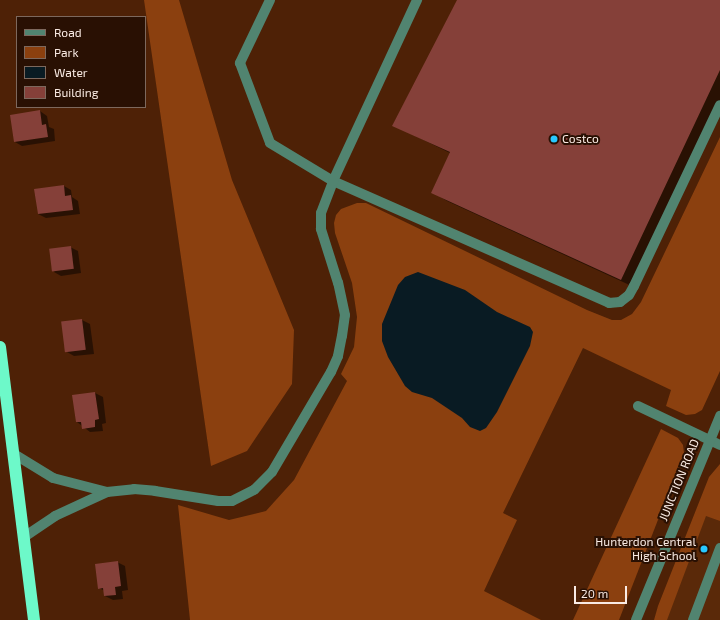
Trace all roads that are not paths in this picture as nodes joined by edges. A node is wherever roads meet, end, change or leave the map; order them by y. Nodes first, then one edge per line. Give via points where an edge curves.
1 (270, 0) edge
2 (418, 0) edge
3 (720, 105) edge
4 (333, 181) junction
5 (0, 347) edge
6 (2, 380) edge
7 (3, 399) edge
8 (638, 406) dead end
9 (720, 416) edge
10 (709, 440) junction
11 (720, 445) edge
12 (14, 454) junction
13 (107, 492) junction
14 (24, 537) junction
15 (720, 548) edge
16 (34, 620) edge
17 (636, 620) edge
18 (693, 620) edge

1 - 4 street via 240,63 270,143
2 - 4 street
3 - 4 street via 634,286 620,302 609,302
4 - 13 street via 321,213 321,229 345,315 338,356 272,472 254,490 232,501 218,502 155,490
5 - 6 highway
6 - 7 highway
7 - 12 highway
8 - 10 street
9 - 10 street, JUNCTION ROAD
10 - 11 street
10 - 17 street, JUNCTION ROAD
12 - 13 street via 53,478
12 - 14 highway
13 - 14 street via 55,516
14 - 16 highway
15 - 18 street

